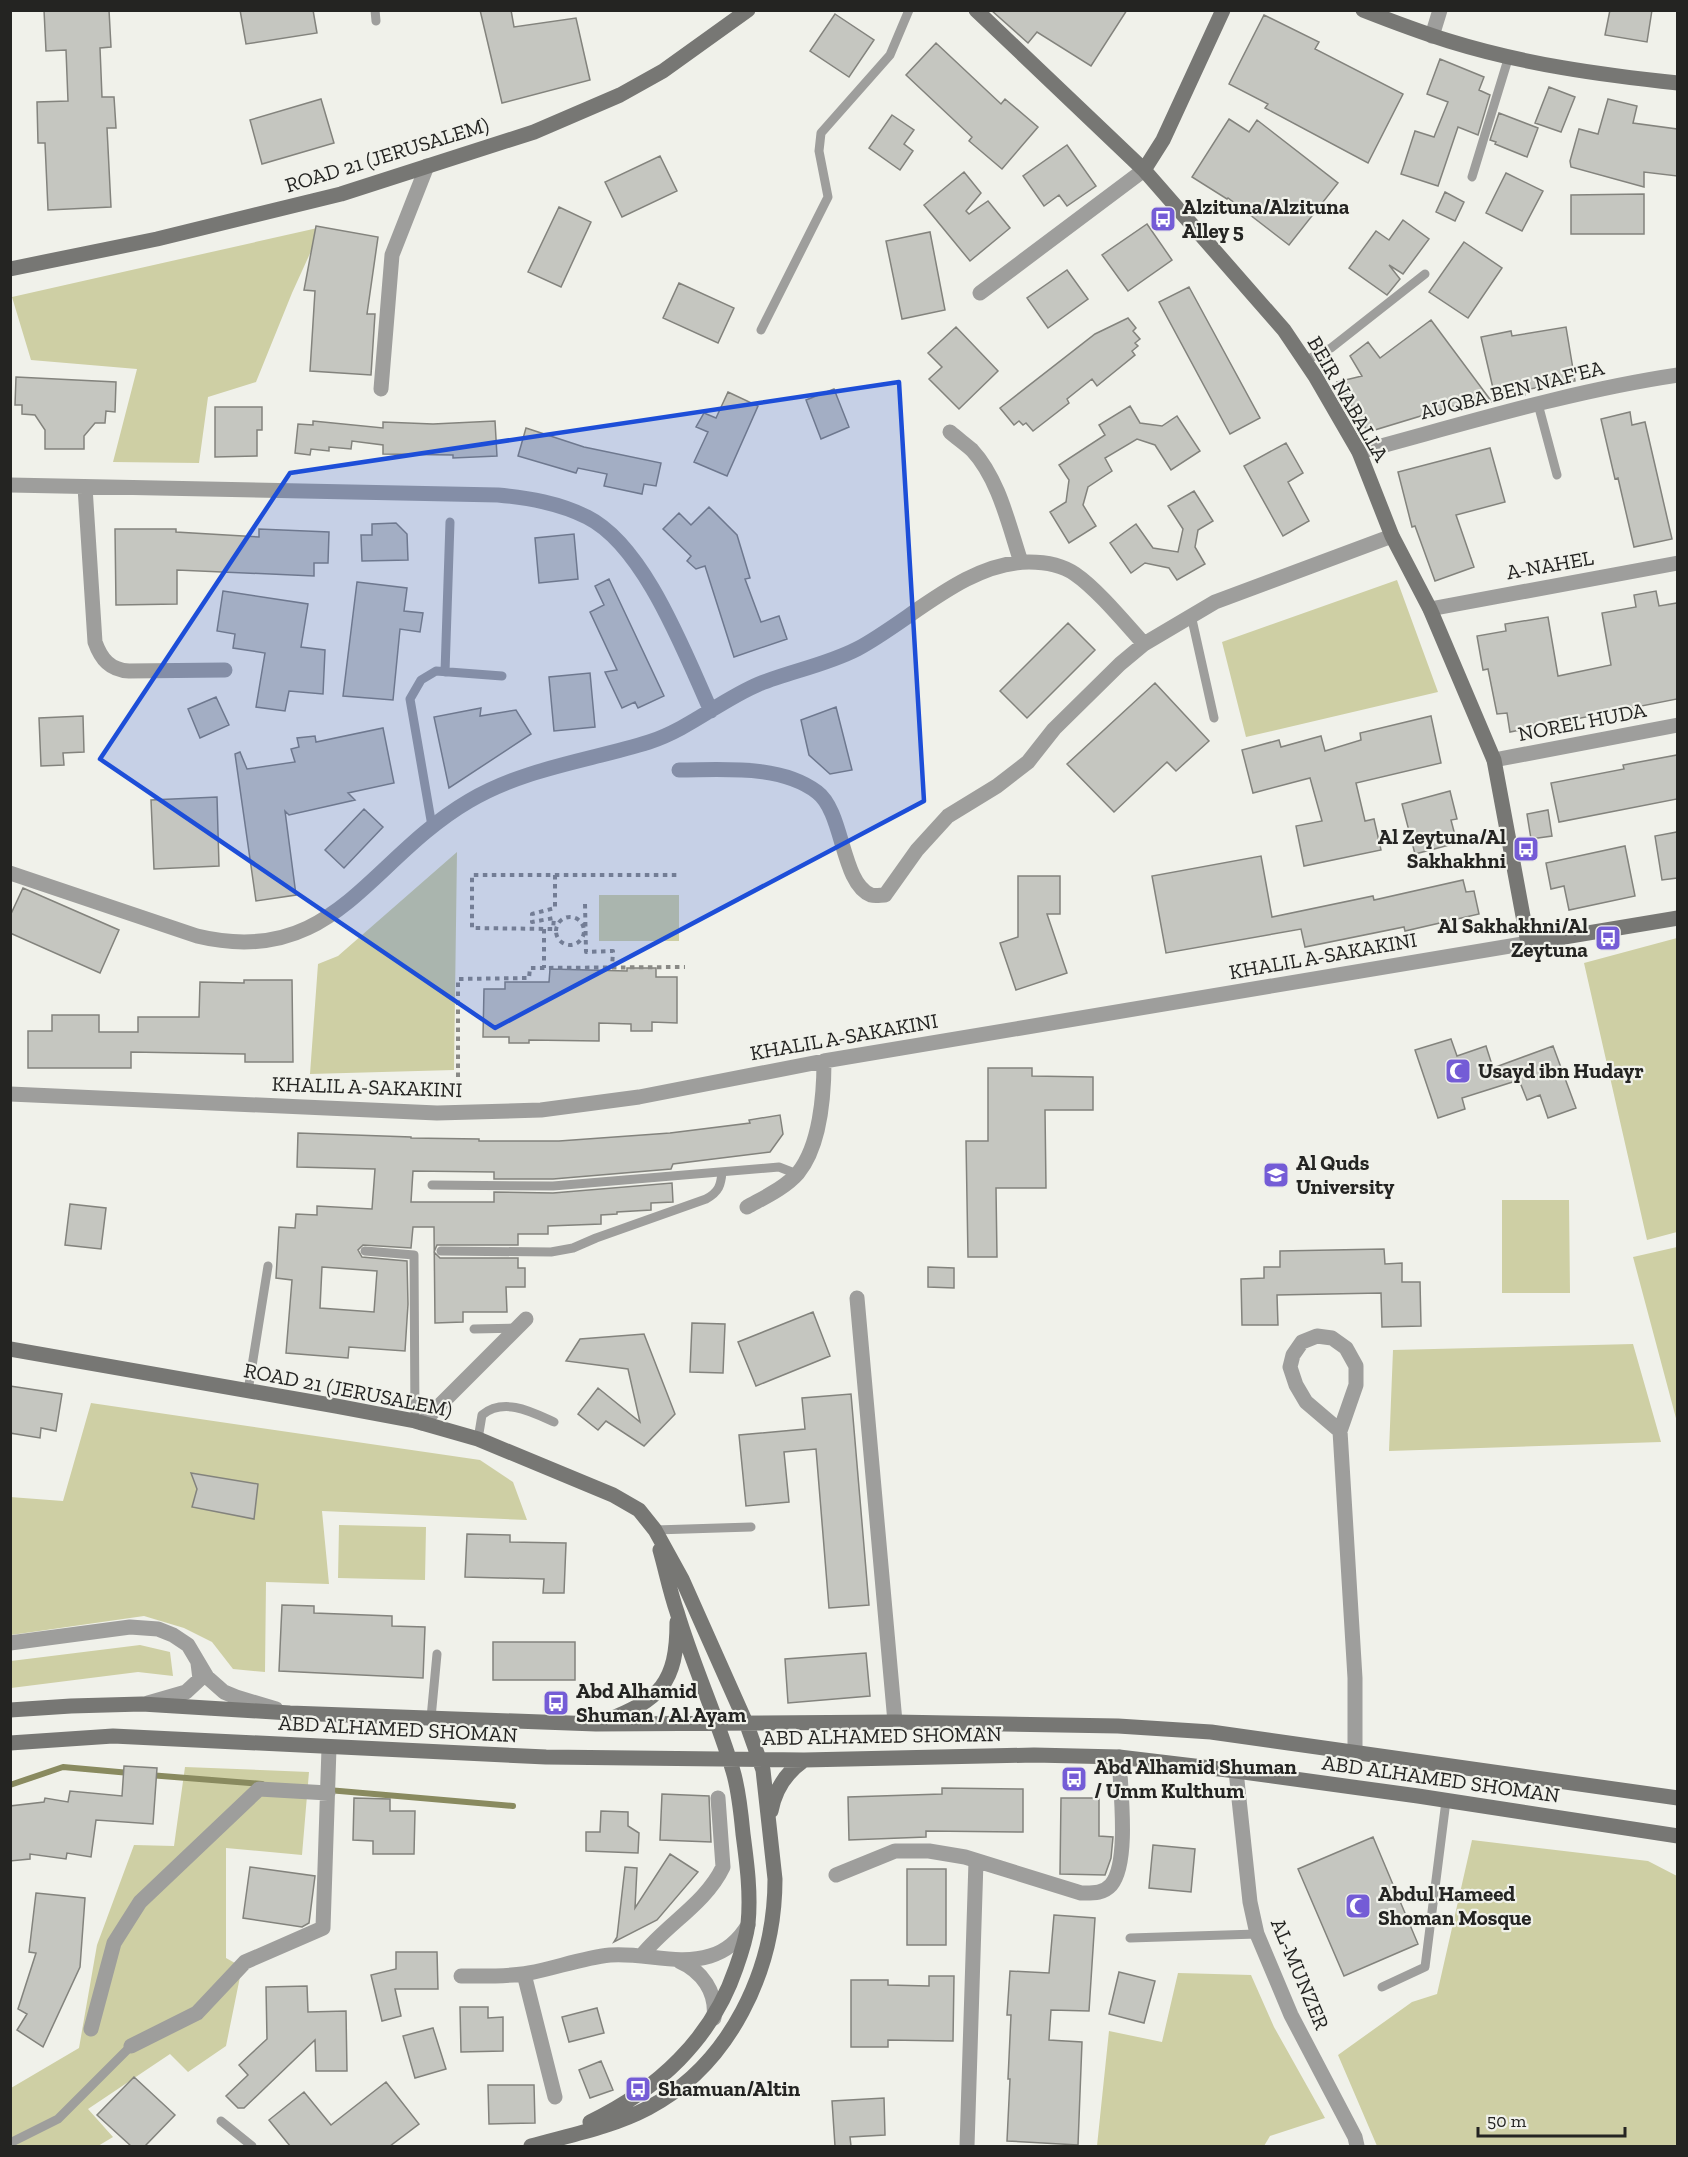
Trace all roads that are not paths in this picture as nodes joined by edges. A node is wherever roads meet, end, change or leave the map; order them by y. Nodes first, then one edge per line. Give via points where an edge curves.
1 (375, 10) edge
2 (747, 10) edge
3 (909, 10) edge
4 (976, 10) edge
5 (1223, 10) edge
6 (1363, 10) edge
7 (1440, 10) edge
8 (376, 21) dead end
9 (1432, 36) junction
10 (1509, 56) junction
11 (1677, 83) edge
12 (427, 166) junction
13 (1144, 170) junction
14 (1472, 177) dead end
15 (10, 269) edge
16 (1425, 274) dead end
17 (980, 293) dead end
18 (761, 330) dead end
19 (1304, 361) junction
20 (1677, 375) edge
21 (381, 389) dead end
22 (1538, 405) junction
23 (950, 432) dead end
24 (1359, 452) junction
25 (1557, 475) dead end
26 (10, 485) edge
27 (85, 487) junction
28 (450, 522) dead end
29 (1392, 536) junction
30 (1021, 562) junction
31 (1677, 563) edge
32 (1430, 609) junction
33 (1191, 615) junction
34 (1144, 644) junction
35 (225, 670) dead end
36 (445, 672) junction
37 (502, 676) dead end
38 (711, 711) junction
39 (1214, 717) dead end
40 (1677, 725) edge
41 (1494, 760) junction
42 (679, 770) dead end
43 (432, 826) junction
44 (10, 873) edge
45 (1677, 918) edge
46 (1528, 943) junction
47 (824, 1061) junction
48 (10, 1094) edge
49 (722, 1172) junction
50 (797, 1174) junction
51 (432, 1185) dead end
52 (747, 1207) dead end
53 (366, 1251) dead end
54 (441, 1251) dead end
55 (268, 1266) dead end
56 (857, 1298) dead end
57 (521, 1324) joint
58 (474, 1329) dead end
59 (10, 1349) edge
60 (249, 1391) junction
61 (419, 1422) junction
62 (554, 1422) dead end
63 (1340, 1431) junction
64 (478, 1439) junction
65 (751, 1527) dead end
66 (655, 1530) junction
67 (677, 1613) junction
68 (10, 1643) edge
69 (437, 1654) dead end
70 (197, 1660) junction
71 (142, 1704) junction
72 (10, 1710) edge
73 (290, 1713) junction
74 (431, 1718) junction
75 (895, 1722) junction
76 (596, 1724) junction
77 (717, 1724) junction
78 (747, 1725) junction
79 (10, 1743) edge
80 (329, 1748) junction
81 (1355, 1753) junction
82 (1119, 1757) junction
83 (729, 1759) junction
84 (760, 1759) junction
85 (804, 1760) junction
86 (1236, 1771) junction
87 (328, 1793) junction
88 (718, 1798) dead end
89 (1677, 1798) edge
90 (1446, 1800) junction
91 (770, 1823) junction
92 (1671, 1835) edge
93 (1677, 1844) edge
94 (976, 1861) junction
95 (836, 1875) dead end
96 (748, 1925) junction
97 (1257, 1934) junction
98 (1130, 1938) dead end
99 (642, 1955) junction
100 (670, 1959) junction
101 (524, 1974) junction
102 (461, 1976) dead end
103 (1382, 1987) dead end
104 (714, 2018) junction
105 (91, 2029) dead end
106 (131, 2046) joint
107 (555, 2097) dead end
108 (221, 2121) dead end
109 (548, 2141) junction
110 (10, 2143) edge
111 (252, 2146) edge
112 (531, 2146) edge
113 (967, 2146) edge
114 (1357, 2146) edge

1 - 8 lane
2 - 12 main road, ROAD 21 (JERUSALEM) via 672,65 620,95 534,132
3 - 18 lane via 890,56 821,133 819,151 828,197
4 - 13 main road, BEIR NABALLA
5 - 13 main road via 1163,140
6 - 9 main road
7 - 9 street
9 - 10 main road
10 - 11 main road
10 - 14 lane
12 - 15 main road, ROAD 21 (JERUSALEM) via 342,194 158,239
12 - 21 street via 392,255
13 - 17 street
13 - 19 main road, BEIR NABALLA via 1284,330
16 - 19 lane via 1331,348
19 - 24 main road, BEIR NABALLA
20 - 22 street, AUQBA BEN NAF'EA
22 - 24 street, AUQBA BEN NAF'EA
22 - 25 lane
23 - 30 street via 982,465
24 - 29 main road, BEIR NABALLA
26 - 27 street
27 - 35 street via 95,642 104,661 129,671
27 - 38 street via 498,495 560,506 589,518 633,559 667,615
28 - 36 lane
29 - 32 main road, BEIR NABALLA
29 - 33 street via 1215,602
30 - 34 street via 1047,563 1075,574
30 - 38 street via 1008,563 960,583 854,651 759,684
31 - 32 street, A-NAHEL
32 - 41 main road, BEIR NABALLA
33 - 34 street
33 - 39 lane
34 - 42 street via 1054,729 1028,762 998,786 948,816 917,850 885,895 872,895 855,881 830,808 818,792 791,778 750,770
36 - 37 lane
36 - 43 lane via 436,671 421,680 410,699
38 - 43 street via 650,741 509,782 471,800
40 - 41 street, NOREL HUDA
41 - 46 main road, BEIR NABALLA
43 - 44 street via 324,921 270,941 220,942 196,936
45 - 46 main road, KHALIL A-SAKAKINI
46 - 47 street, KHALIL A-SAKAKINI
47 - 48 street, KHALIL A-SAKAKINI via 639,1097 541,1110 437,1113
47 - 50 street via 818,1124
49 - 50 lane via 779,1167
49 - 51 lane via 553,1186
49 - 54 lane via 716,1194 573,1248 551,1252
50 - 52 street
53 - 61 lane via 414,1255
55 - 60 lane
56 - 75 street
57 - 58 lane
57 - 61 street
59 - 60 main road, ROAD 21 (JERUSALEM)
60 - 61 main road, ROAD 21 (JERUSALEM)
61 - 64 main road, ROAD 21 (JERUSALEM)
62 - 64 lane via 526,1409 491,1408 482,1415
63 - 63 street via 1356,1385 1356,1366 1347,1348 1332,1338 1317,1336 1302,1342 1290,1367 1306,1402
63 - 81 street via 1355,1678
64 - 66 main road, ROAD 21 (JERUSALEM) via 628,1503
65 - 66 lane
66 - 67 main road, ROAD 21 (JERUSALEM)
66 - 78 main road, ROAD 21 (JERUSALEM) via 682,1579
67 - 76 main road via 675,1651 660,1690 639,1707
67 - 77 main road, ROAD 21 (JERUSALEM)
68 - 70 street via 130,1628 158,1629 188,1645
69 - 74 lane
70 - 71 street via 200,1680 186,1692
70 - 73 street via 207,1677 224,1692
71 - 72 main road, ABD ALHAMED SHOMAN
71 - 73 main road, ABD ALHAMED SHOMAN
73 - 74 main road, ABD ALHAMED SHOMAN
74 - 76 main road, ABD ALHAMED SHOMAN
75 - 78 main road, ABD ALHAMED SHOMAN
75 - 81 main road, ABD ALHAMED SHOMAN via 1118,1726 1211,1732
76 - 77 main road, ABD ALHAMED SHOMAN
77 - 78 main road, ABD ALHAMED SHOMAN
77 - 83 main road, ROAD 21 (JERUSALEM)
78 - 84 main road, ROAD 21 (JERUSALEM)
79 - 80 main road, ABD ALHAMED SHOMAN via 113,1736
80 - 83 main road, ABD ALHAMED SHOMAN via 546,1757
80 - 87 street
81 - 89 main road, ABD ALHAMED SHOMAN
82 - 85 main road, ABD ALHAMED SHOMAN
82 - 86 main road, ABD ALHAMED SHOMAN
82 - 94 street via 1123,1835 1121,1857 1111,1885 1093,1893 1075,1891
83 - 84 main road, ABD ALHAMED SHOMAN
83 - 96 main road, ROAD 21 (JERUSALEM) via 737,1786 748,1869
84 - 85 main road, ABD ALHAMED SHOMAN
84 - 91 main road, ROAD 21 (JERUSALEM)
85 - 91 main road via 778,1790
86 - 90 main road, ABD ALHAMED SHOMAN
86 - 97 street, AL-MUNZER
87 - 105 street via 259,1789 140,1902 114,1943
87 - 106 street via 323,1928 245,1962 197,2013
88 - 99 street via 723,1867 719,1876
90 - 92 main road, ABD ALHAMED SHOMAN
90 - 103 lane via 1425,1967
91 - 109 main road, ROAD 21 (JERUSALEM) via 776,1896 768,1941 753,1990 725,2041 688,2082 653,2105 605,2125
92 - 93 main road
94 - 95 street via 929,1851 895,1851
94 - 113 street
96 - 100 street via 740,1938 713,1955
96 - 104 main road, ROAD 21 (JERUSALEM) via 730,1987
97 - 98 lane
97 - 114 street, AL-MUNZER via 1291,2015
99 - 100 street
99 - 101 street via 608,1955
100 - 104 street via 703,1978 713,1998
101 - 102 street
101 - 107 street
104 - 109 main road, ROAD 21 (JERUSALEM) via 680,2061 646,2088 611,2112
106 - 110 lane via 58,2119
108 - 111 lane
109 - 112 main road, ROAD 21 (JERUSALEM)

